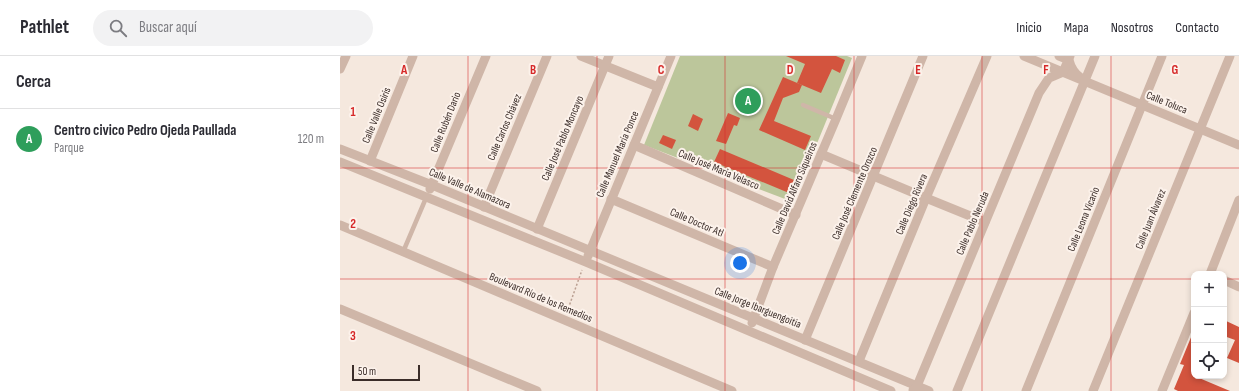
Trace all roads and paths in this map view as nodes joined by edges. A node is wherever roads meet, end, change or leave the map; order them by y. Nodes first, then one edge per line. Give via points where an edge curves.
1 (346, 56) edge
2 (413, 56) edge
3 (486, 56) edge
4 (547, 56) edge
5 (581, 56) edge
6 (609, 56) edge
7 (671, 56) edge
8 (862, 56) edge
9 (923, 56) edge
10 (987, 56) edge
11 (1024, 56) edge
12 (1059, 56) edge
13 (1095, 56) edge
14 (1162, 56) edge
15 (1230, 56) edge
16 (1069, 58) edge
17 (605, 65) junction
18 (340, 69) edge
19 (1063, 72) junction
20 (1085, 82) junction
21 (658, 87) junction
22 (804, 105) dead end
23 (1142, 105) junction
24 (836, 119) junction
25 (1200, 128) junction
26 (634, 145) junction
27 (1239, 145) edge
28 (340, 149) edge
29 (821, 154) junction
30 (370, 161) junction
31 (340, 162) edge
32 (874, 176) junction
33 (432, 185) junction
34 (426, 198) junction
35 (926, 198) junction
36 (611, 199) junction
37 (1239, 200) edge
38 (484, 207) junction
39 (796, 215) junction
40 (1236, 217) edge
41 (985, 222) junction
42 (340, 226) edge
43 (537, 229) junction
44 (590, 251) junction
45 (403, 252) junction
46 (586, 262) junction
47 (773, 267) junction
48 (1211, 271) edge
49 (1227, 281) edge
50 (1239, 287) edge
51 (340, 309) edge
52 (564, 319) junction
53 (753, 319) junction
54 (1191, 320) edge
55 (748, 330) junction
56 (806, 340) junction
57 (859, 362) junction
58 (915, 389) edge
59 (537, 391) edge
60 (732, 391) edge
61 (891, 391) edge
62 (929, 391) edge
63 (957, 391) edge
64 (1026, 391) edge
65 (1093, 391) edge
66 (1162, 391) edge

1 - 18 street
2 - 30 street, Calle Valle Osiris
3 - 33 street, Calle Rubén Dario
4 - 38 street, Calle Carlos Chávez
5 - 17 street
6 - 17 street, Calle José Pablo Moncayo
7 - 21 street, Calle Manuel María Ponce
8 - 24 street, Calle David Alfaro Siqueiros
9 - 32 street, Calle José Clemente Orozco
10 - 35 street, Calle Diego Rivera
11 - 19 street, Calle Toluca
12 - 16 street
13 - 20 street
14 - 23 street, Calle Leona Vicario
15 - 25 street, Calle Juan Álvarez
16 - 19 street
16 - 20 street via 1070,67
17 - 21 street
17 - 43 street, Calle José Pablo Moncayo
19 - 20 street, Calle Toluca
19 - 41 street, Calle Pablo Neruda via 1049,78 1039,93
20 - 23 street, Calle Toluca
20 - 63 street
21 - 26 street, Calle Manuel María Ponce
22 - 24 lane
23 - 25 street, Calle Toluca
23 - 64 street, Calle Leona Vicario
24 - 29 street, Calle David Alfaro Siqueiros
25 - 27 street, Calle Toluca
25 - 65 street, Calle Juan Álvarez
26 - 36 street, Calle Manuel María Ponce
26 - 39 street, Calle José María Velasco
28 - 30 street, Calle Valle de Alamazora
29 - 32 street
29 - 39 street, Calle David Alfaro Siqueiros
30 - 33 street, Calle Valle de Alamazora
31 - 34 street
32 - 35 street
32 - 56 street, Calle José Clemente Orozco
33 - 34 street, Calle Rubén Dario
33 - 38 street, Calle Valle de Alamazora
34 - 45 lane
34 - 46 street
35 - 41 street
35 - 57 street, Calle Diego Rivera
36 - 44 street, Calle Manuel María Ponce
36 - 47 street, Calle Doctor Atl
37 - 40 street
38 - 43 street, Calle Valle de Alamazora
39 - 47 street, Calle David Alfaro Siqueiros
40 - 48 street
41 - 58 street, Calle Pablo Neruda
42 - 45 street, Boulevard Río de los Remedios
43 - 44 street, Calle Valle de Alamazora
44 - 46 street, Calle Manuel María Ponce
44 - 53 street, Calle Jorge Ibarguengoitia
45 - 52 street, Boulevard Río de los Remedios
46 - 52 path
46 - 55 street
47 - 53 street, Calle David Alfaro Siqueiros
49 - 50 street
51 - 59 street
52 - 60 street, Boulevard Río de los Remedios
53 - 55 street, Calle David Alfaro Siqueiros
53 - 56 street, Calle Jorge Ibarguengoitia
54 - 66 street
55 - 61 street
56 - 57 street, Calle Jorge Ibarguengoitia
57 - 58 street, Calle Jorge Ibarguengoitia
58 - 62 street, Calle Jorge Ibarguengoitia

